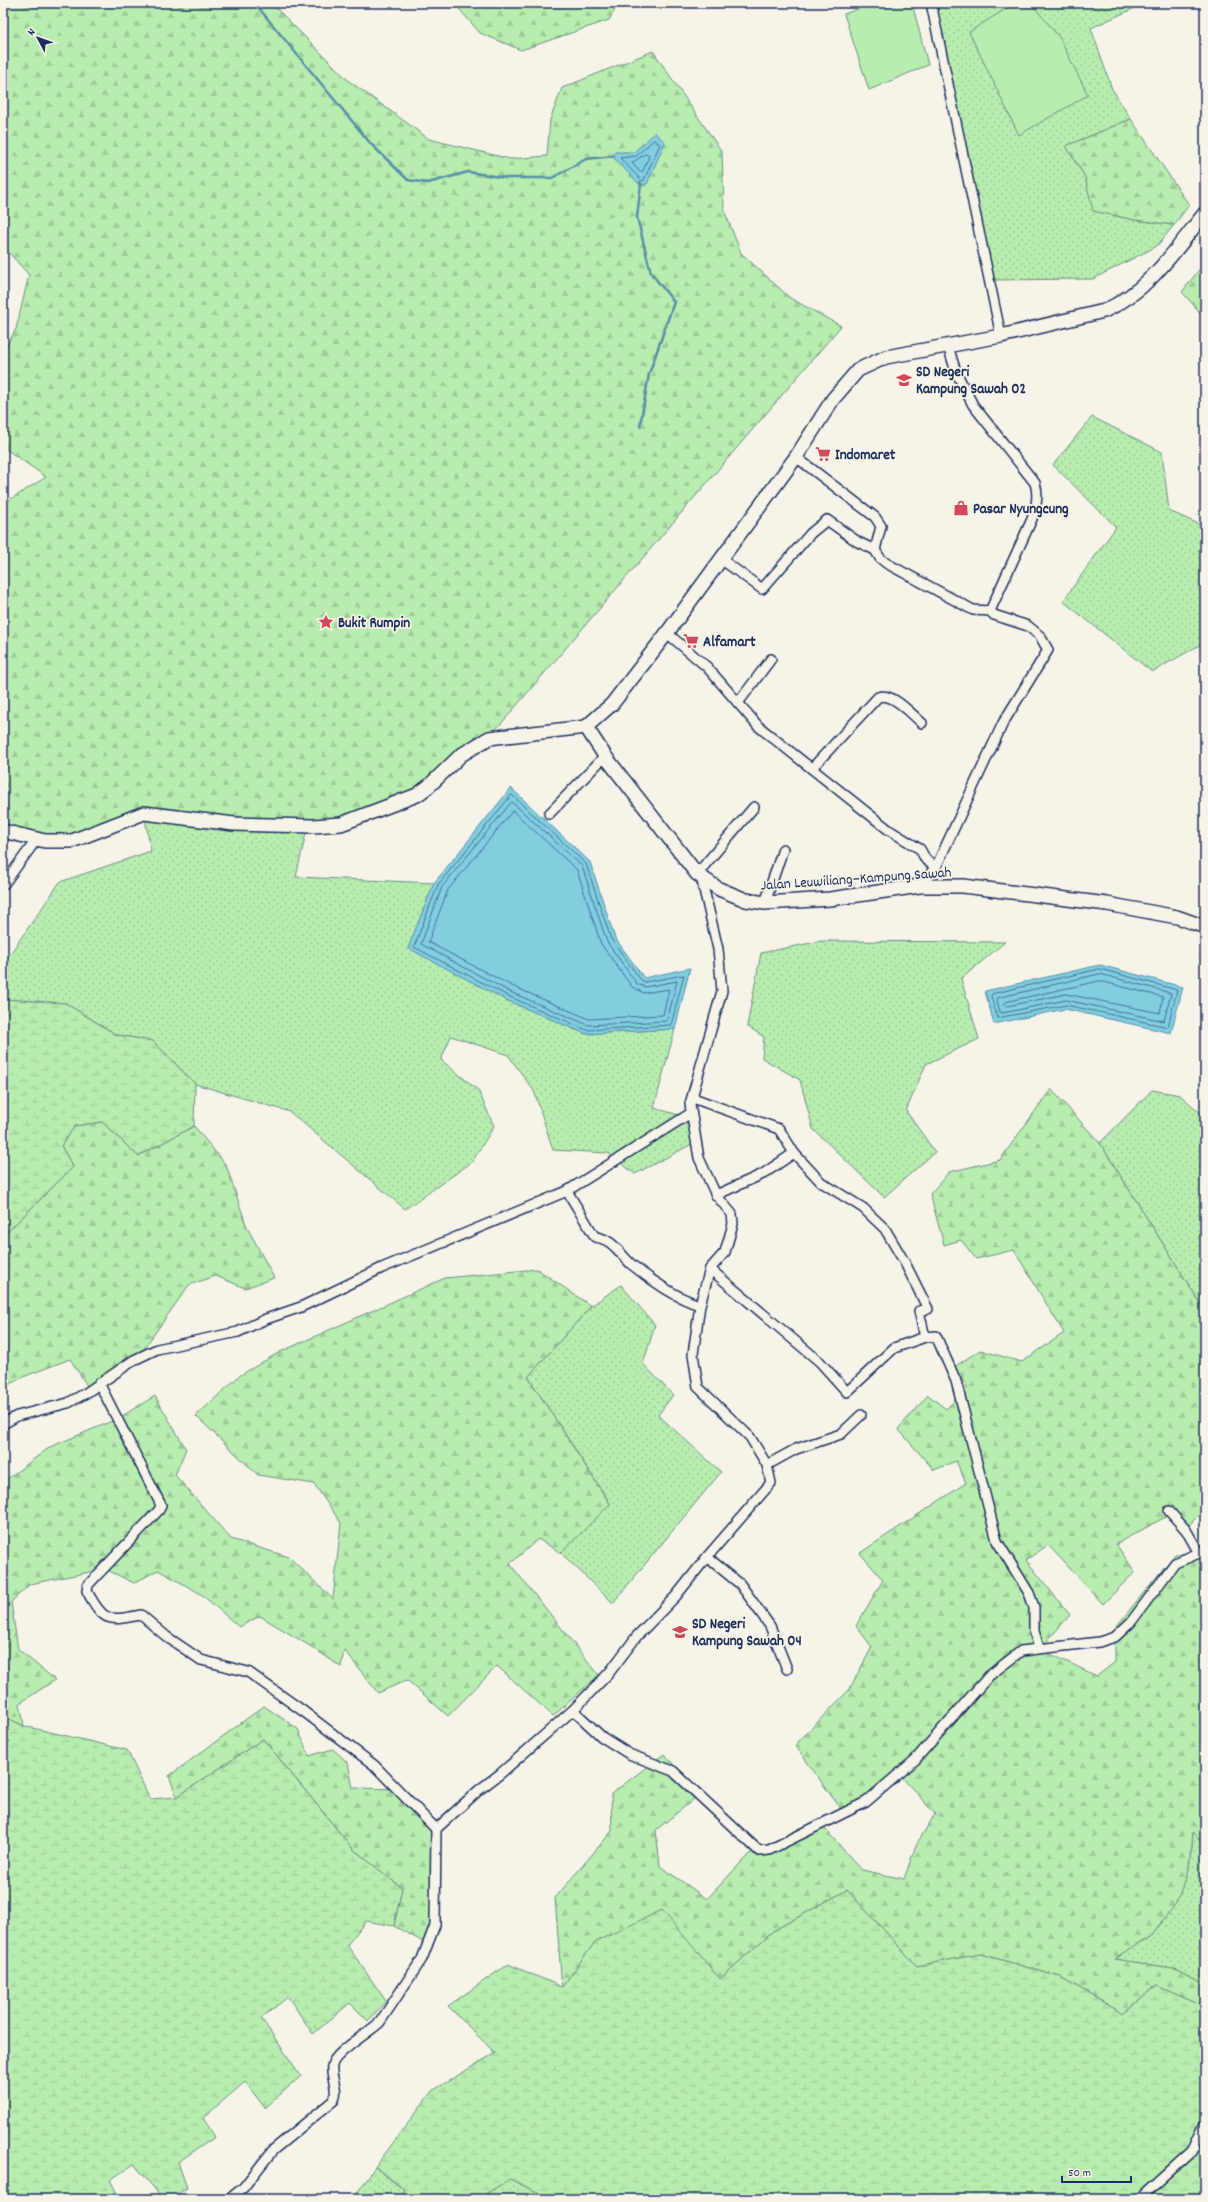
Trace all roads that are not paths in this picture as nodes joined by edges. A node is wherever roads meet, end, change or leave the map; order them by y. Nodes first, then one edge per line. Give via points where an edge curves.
1 (931, 3) edge
2 (1205, 213) edge
3 (1001, 336) junction
4 (948, 346) junction
5 (796, 457) junction
6 (875, 550) junction
7 (721, 559) junction
8 (990, 611) junction
9 (667, 633) junction
10 (771, 659) dead end
11 (738, 703) junction
12 (922, 723) dead end
13 (586, 727) junction
14 (605, 756) junction
15 (812, 768) junction
16 (754, 807) dead end
17 (549, 814) dead end
18 (3, 830) edge
19 (36, 839) junction
20 (783, 849) dead end
21 (936, 867) junction
22 (699, 876) junction
23 (3, 885) edge
24 (920, 886) junction
25 (764, 903) junction
26 (1205, 927) edge
27 (692, 1098) junction
28 (691, 1113) junction
29 (794, 1153) junction
30 (567, 1191) junction
31 (716, 1195) junction
32 (710, 1268) junction
33 (700, 1304) junction
34 (925, 1337) junction
35 (99, 1383) junction
36 (861, 1415) dead end
37 (3, 1424) edge
38 (767, 1465) junction
39 (1169, 1511) dead end
40 (1202, 1553) edge
41 (707, 1556) junction
42 (1039, 1648) junction
43 (787, 1669) dead end
44 (573, 1710) junction
45 (436, 1830) junction
46 (1205, 2124) edge
47 (229, 2199) edge
48 (1140, 2199) edge

1 - 3 street
2 - 3 main road via 1151,279 1120,304 1087,317
3 - 4 main road
4 - 5 main road via 886,357 858,370 833,399
4 - 8 street via 956,372 973,405 1035,483 1037,490 1037,503 1032,519
5 - 6 street via 875,517 881,526
5 - 7 main road
6 - 7 street via 858,542 827,520 811,533 762,589
6 - 8 street via 886,563 973,610
7 - 9 main road
8 - 21 street via 994,615 1028,626 1040,636 1048,650 1003,723
9 - 11 street via 707,667
9 - 13 main road via 612,704
10 - 11 street
11 - 15 street via 758,726
12 - 15 street via 891,697 878,697
13 - 14 main road, Jalan Leuwiliang–Kampung Sawah
13 - 19 main road via 489,738 461,755 417,795 341,824 234,824 144,814 72,841
14 - 17 street
14 - 22 main road, Jalan Leuwiliang–Kampung Sawah
15 - 21 street via 890,830 920,849 926,860
16 - 22 street
18 - 19 main road
19 - 23 street
20 - 25 street
21 - 24 street
22 - 25 main road, Jalan Leuwiliang–Kampung Sawah via 719,889 746,900
22 - 27 street via 718,949 722,991
24 - 25 main road, Jalan Leuwiliang–Kampung Sawah via 830,899
24 - 26 main road, Jalan Leuwiliang–Kampung Sawah via 964,886 1107,904 1177,917
27 - 28 street
27 - 29 street via 779,1129
28 - 30 street
28 - 31 street via 699,1158
29 - 31 street via 763,1174
29 - 34 street via 821,1182 864,1208 885,1229 928,1309 919,1311
30 - 33 street via 595,1237 606,1238 631,1264 686,1301
30 - 35 street via 382,1268 301,1307 238,1332 157,1349 134,1360
31 - 32 street via 732,1214 733,1224 725,1252
32 - 33 street
32 - 34 street via 820,1362 847,1392 894,1348
33 - 38 street via 693,1354 698,1387 750,1437
34 - 42 street via 936,1336 956,1381 997,1541 1029,1593 1034,1607 1034,1631
35 - 37 street via 68,1403 17,1416
35 - 45 street via 161,1505 88,1585 87,1591 92,1600 107,1618 112,1620 141,1615 201,1660 248,1672 374,1764
36 - 38 street via 841,1434 796,1449
38 - 41 street via 771,1483
39 - 40 street
40 - 42 street via 1175,1563 1131,1622 1115,1637 1099,1642
41 - 43 street via 740,1584 770,1626
41 - 44 street via 676,1596 637,1636 609,1673
42 - 44 street via 1022,1651 989,1676 915,1760 866,1802 769,1850 759,1851 673,1771 629,1754 602,1737
44 - 45 street
45 - 47 street via 435,1925 422,1959 380,2022 372,2031 334,2058 331,2067 337,2092 334,2100 274,2150 243,2188
46 - 48 street via 1192,2152

